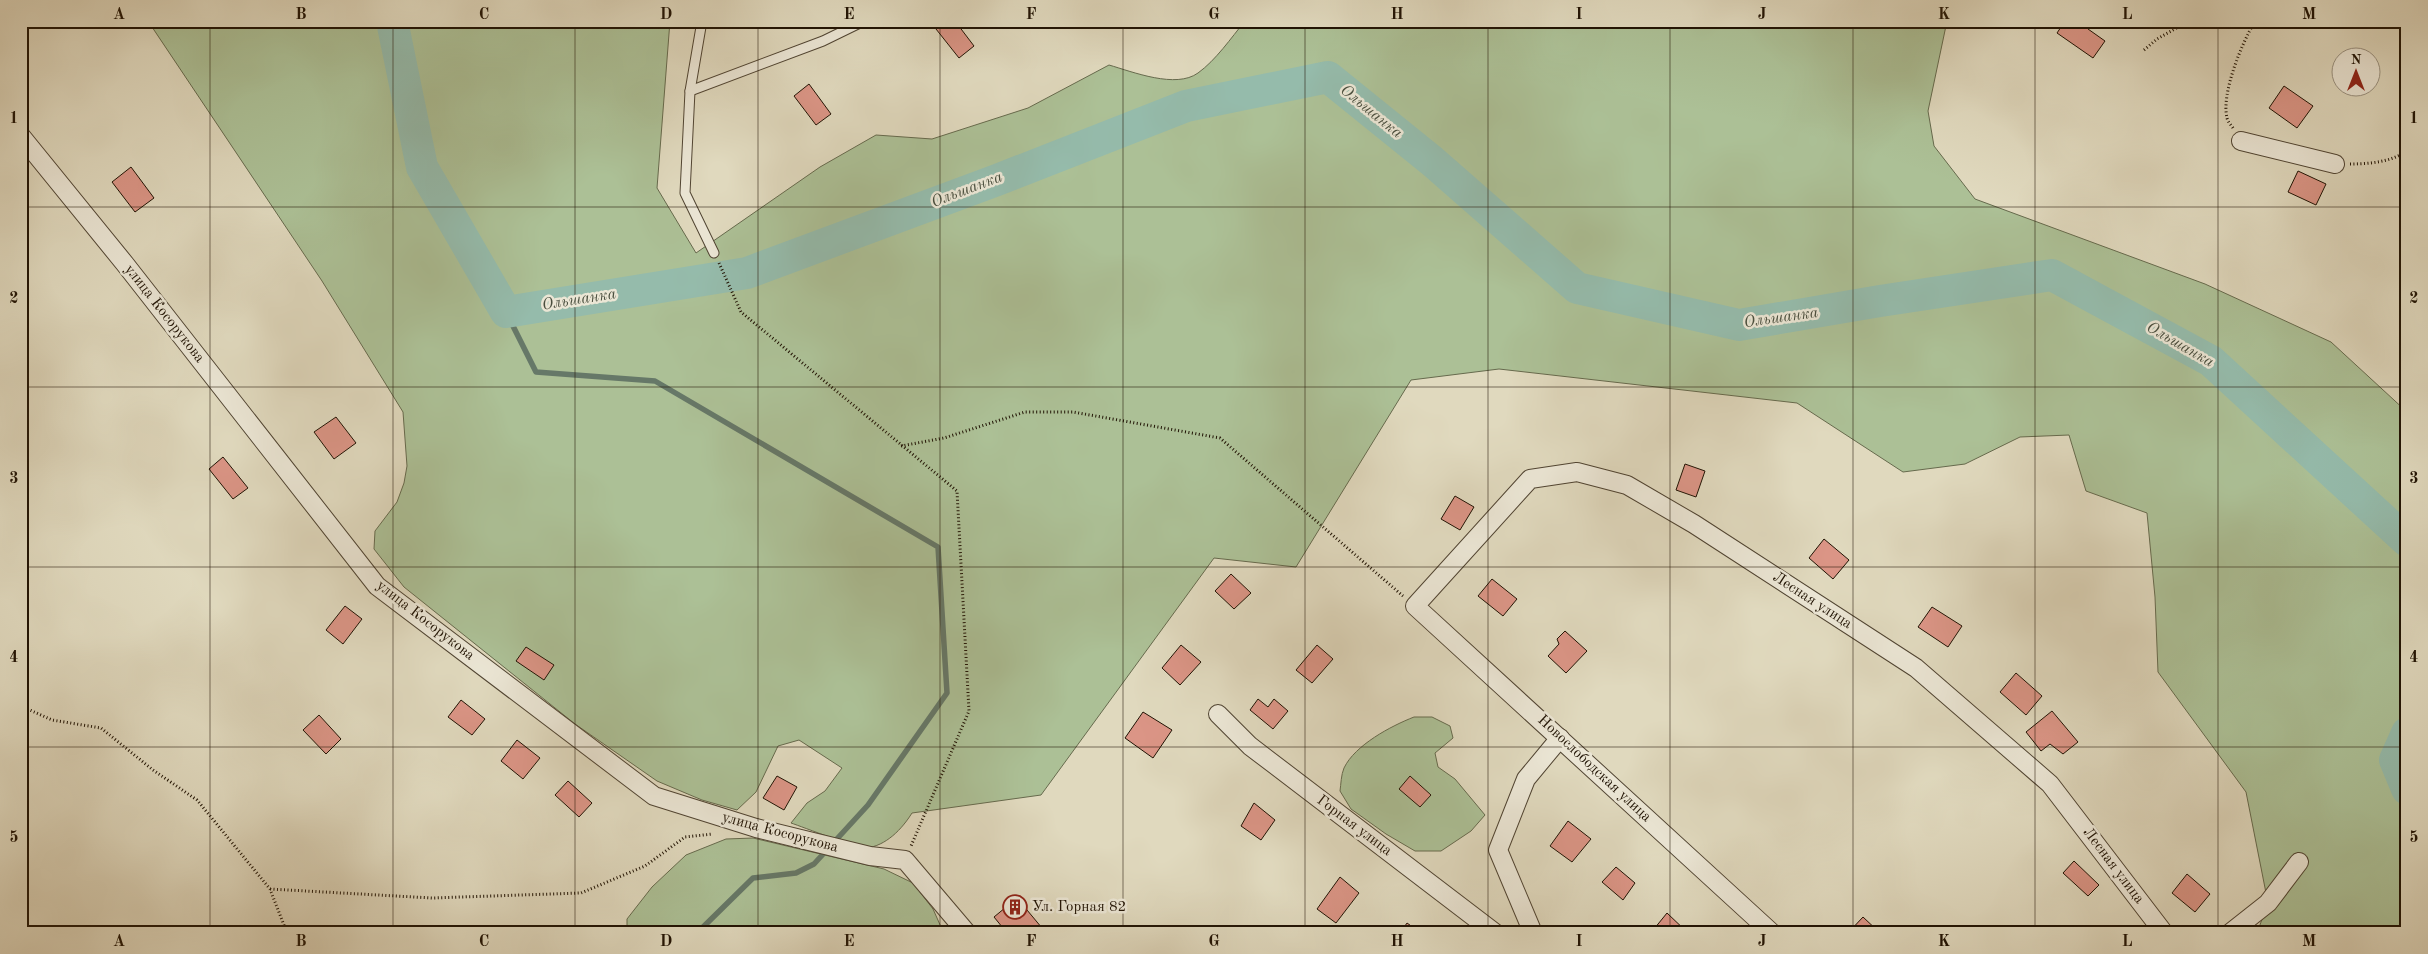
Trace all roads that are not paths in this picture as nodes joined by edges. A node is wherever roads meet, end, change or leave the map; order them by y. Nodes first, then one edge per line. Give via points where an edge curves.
1 (702, 21) edge
2 (864, 21) edge
3 (690, 91) junction
4 (21, 136) edge
5 (2241, 141) road end
6 (2335, 164) road end
7 (714, 253) road end
8 (1415, 606) joint
9 (1218, 714) dead end
10 (1560, 738) junction
11 (2299, 862) dead end
12 (967, 933) edge
13 (1495, 933) edge
14 (1533, 933) edge
15 (1772, 933) edge
16 (2164, 933) edge
17 (2230, 933) edge

1 - 3 lane
2 - 3 lane via 823,41
3 - 7 lane via 684,193
4 - 12 street, улица Косорукова via 377,586 654,796 756,828 870,856 905,860
5 - 6 street
8 - 10 street, Новослободская улица
8 - 16 street, Лесная улица via 1530,479 1577,472 1627,485 1694,524 1916,668 2050,784
9 - 13 street, Горная улица via 1250,746
10 - 14 street via 1526,779 1498,850
10 - 15 street, Новослободская улица
11 - 17 street via 2268,903

